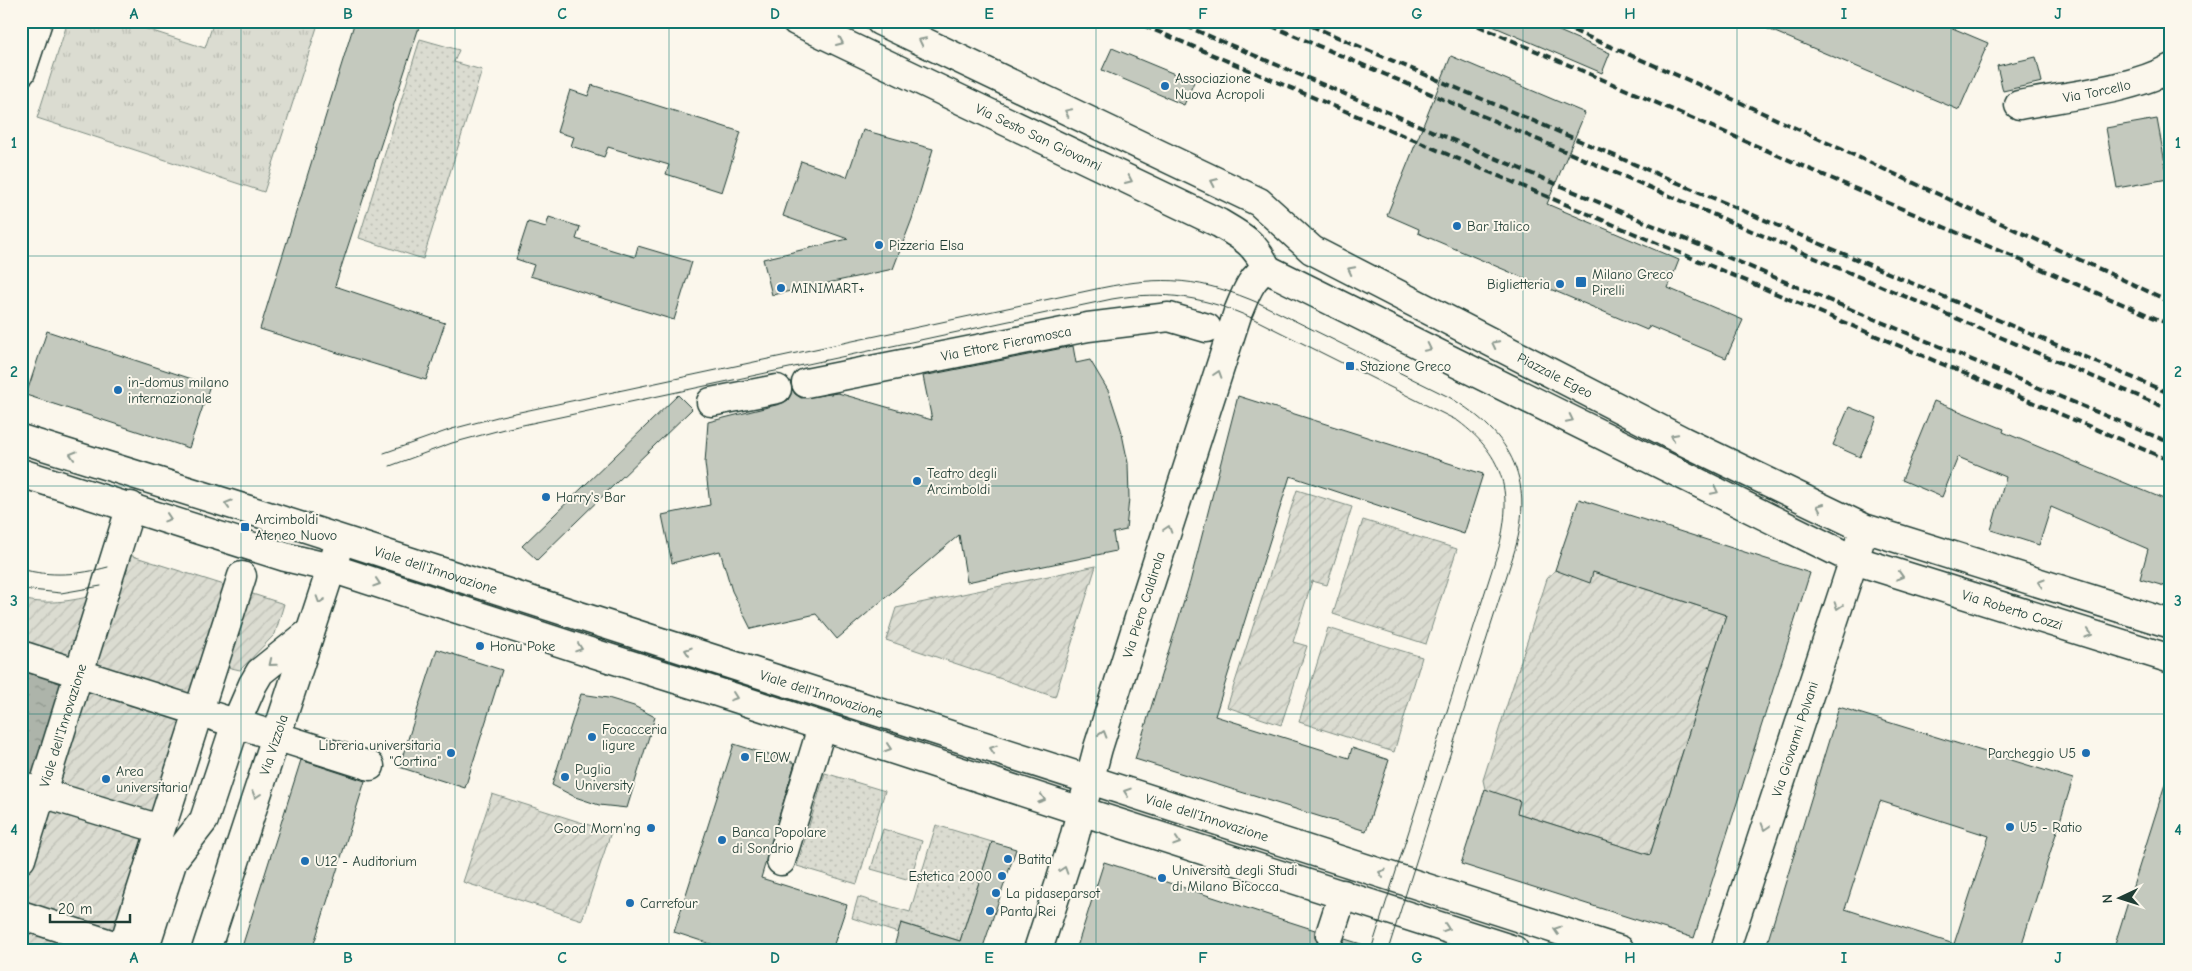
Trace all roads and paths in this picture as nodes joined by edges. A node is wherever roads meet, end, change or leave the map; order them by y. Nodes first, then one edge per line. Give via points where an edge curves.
1 (38, 21) edge
2 (796, 21) edge
3 (880, 21) edge
4 (2171, 68) edge
5 (21, 72) edge
6 (2019, 105) dead end
7 (1267, 268) junction
8 (1207, 328) dead end
9 (806, 383) dead end
10 (777, 389) dead end
11 (711, 402) dead end
12 (21, 439) edge
13 (21, 473) edge
14 (131, 506) junction
15 (1864, 528) junction
16 (341, 540) junction
17 (1854, 560) junction
18 (331, 568) junction
19 (242, 576) dead end
20 (2171, 624) edge
21 (310, 632) junction
22 (21, 655) edge
23 (2171, 660) edge
24 (79, 673) junction
25 (198, 711) junction
26 (236, 723) junction
27 (822, 727) junction
28 (276, 736) junction
29 (208, 743) dead end
30 (370, 766) dead end
31 (1089, 780) junction
32 (34, 791) junction
33 (1080, 811) junction
34 (204, 820) junction
35 (160, 829) junction
36 (21, 859) edge
37 (173, 860) junction
38 (781, 860) dead end
39 (1343, 894) junction
40 (21, 916) edge
41 (1330, 934) dead end
42 (129, 949) edge
43 (162, 950) edge
44 (206, 950) edge
45 (1038, 950) edge
46 (1514, 950) edge
47 (1620, 950) edge
48 (1725, 950) edge

1 - 5 street
2 -> 7 street, Via Sesto San Giovanni via 1219,223 1247,239 1260,253
15 -> 3 street, Piazzale Egeo via 1683,442 1312,250 1259,202
4 - 6 street, Via Torcello via 2152,78 2126,85
7 -> 17 street
31 -> 7 street, Via Piero Caldirola via 1238,312 1250,285
8 - 9 street, Via Ettore Fieramosca via 1169,317 1088,327
10 - 11 street
16 -> 12 street, Viale dell'Innovazione
13 - 14 street
14 -> 18 street via 285,557
14 - 24 street, Viale dell'Innovazione
15 - 17 street, Via Giovanni Polvani
20 -> 15 street
16 - 18 street, Via Vizzola
31 -> 16 street, Viale dell'Innovazione
17 -> 23 street, Via Roberto Cozzi
17 -> 48 street, Via Giovanni Polvani
18 -> 21 street, Via Vizzola
18 -> 27 street
19 - 25 street
21 -> 26 street via 260,672
21 - 28 street, Via Vizzola
22 - 24 street
24 - 25 street
24 - 32 street, Viale dell'Innovazione
25 - 26 street
25 - 35 street
26 - 28 street
26 - 34 street
27 -> 33 street
27 - 38 street
28 - 30 street
28 -> 44 street, Via Vizzola
29 - 37 street
31 - 33 street, Via Piero Caldirola
47 -> 31 street, Viale dell'Innovazione
32 - 35 street
32 - 36 street, Viale dell'Innovazione
33 -> 39 street
45 -> 33 street, Via Piero Caldirola
34 - 37 street
34 - 43 street
35 - 42 street
37 - 42 street
39 - 41 street
39 -> 46 street
40 - 42 street

